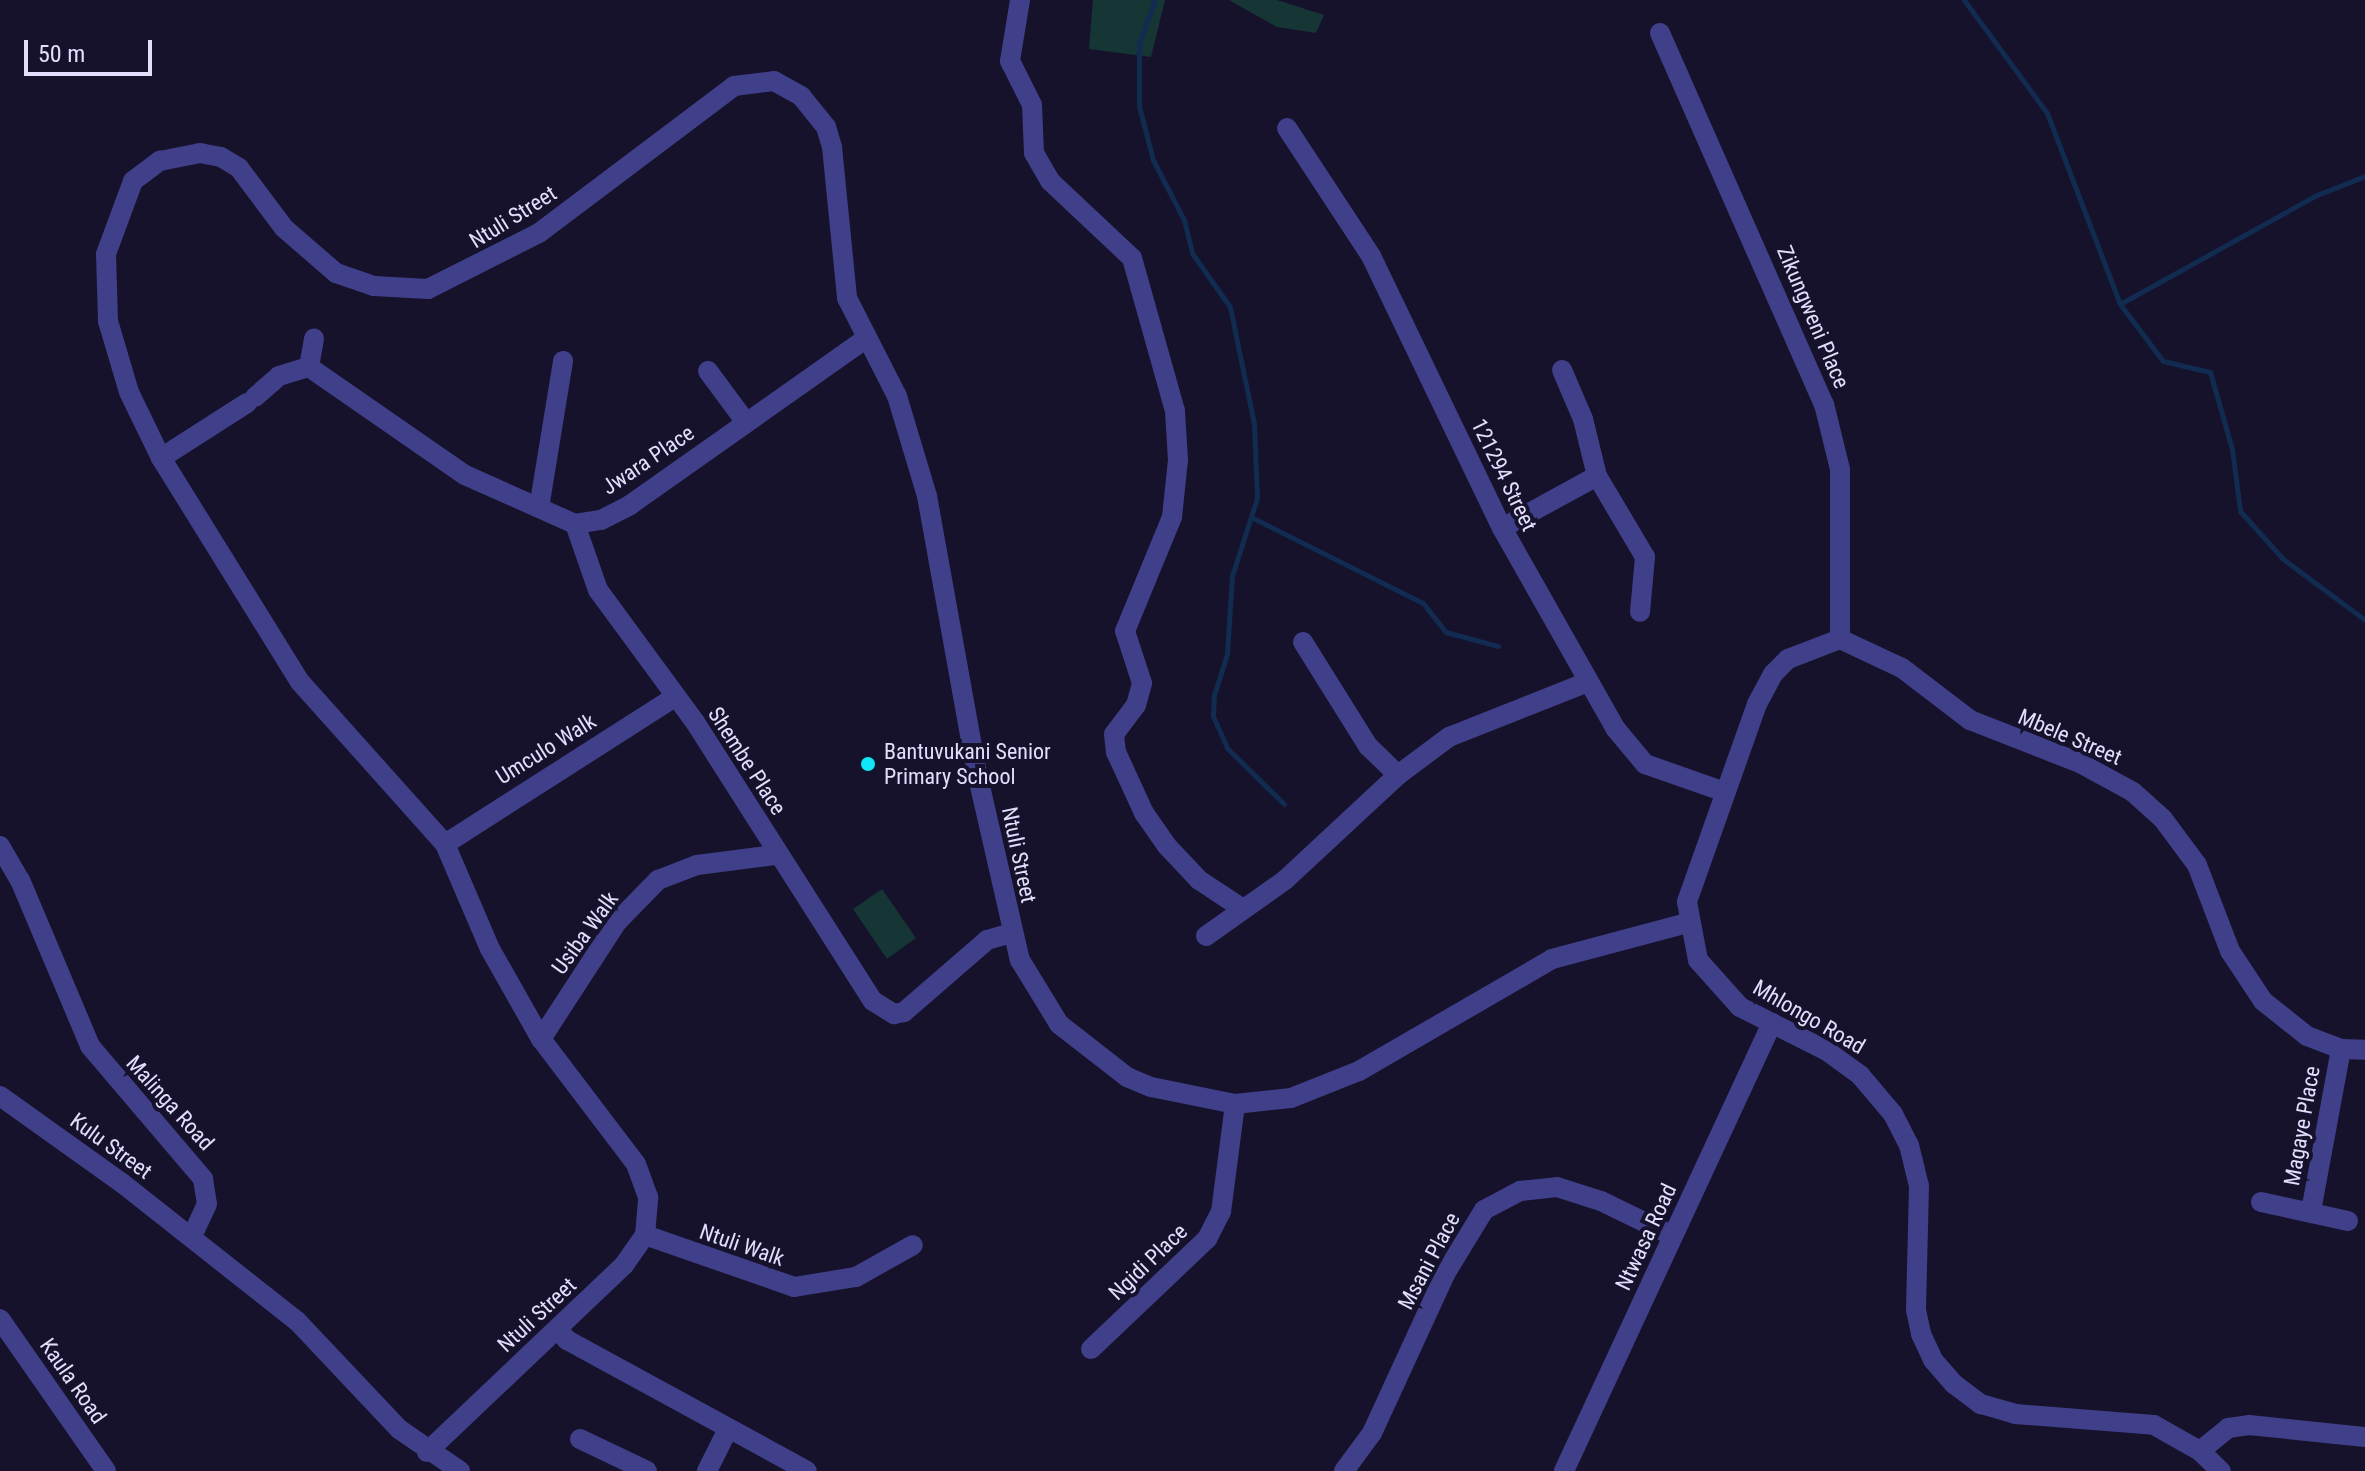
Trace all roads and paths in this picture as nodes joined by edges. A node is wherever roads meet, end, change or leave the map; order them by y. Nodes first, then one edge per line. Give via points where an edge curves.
1 (1020, 0) edge
2 (1660, 33) dead end
3 (1287, 128) dead end
4 (314, 338) dead end
5 (864, 340) junction
6 (563, 361) dead end
7 (309, 367) junction
8 (1562, 370) dead end
9 (708, 371) dead end
10 (745, 421) junction
11 (161, 458) junction
12 (1597, 476) junction
13 (539, 508) junction
14 (575, 524) junction
15 (1502, 528) junction
16 (1640, 612) dead end
17 (1840, 639) junction
18 (1303, 642) dead end
19 (1588, 682) junction
20 (675, 697) junction
21 (1398, 775) junction
22 (1725, 792) junction
23 (445, 844) junction
24 (0, 846) edge
25 (775, 855) junction
26 (1243, 909) junction
27 (1687, 923) junction
28 (1012, 933) junction
29 (1206, 936) dead end
30 (1772, 1023) junction
31 (541, 1039) junction
32 (2341, 1049) junction
33 (2365, 1050) edge
34 (0, 1096) edge
35 (1235, 1104) junction
36 (2261, 1202) dead end
37 (2311, 1211) junction
38 (2348, 1221) dead end
39 (645, 1235) junction
40 (192, 1236) junction
41 (1673, 1236) junction
42 (913, 1245) dead end
43 (0, 1319) edge
44 (558, 1329) junction
45 (1091, 1349) dead end
46 (727, 1431) junction
47 (2365, 1437) edge
48 (580, 1439) dead end
49 (2200, 1451) junction
50 (427, 1452) junction
51 (106, 1471) edge
52 (460, 1471) edge
53 (647, 1471) edge
54 (707, 1471) edge
55 (807, 1471) edge
56 (1344, 1471) edge
57 (1564, 1471) edge
58 (2221, 1471) edge

1 - 26 street via 1010,61 1032,105 1034,153 1050,181 1132,258 1175,411 1178,460 1172,517 1125,631 1142,683 1136,705 1114,734 1116,752 1144,813 1167,846 1199,880
2 - 17 street, Zikungweni Place via 1824,404 1840,469
3 - 15 street, 121294 Street via 1371,256
4 - 7 street
5 - 10 street, Jwara Place
5 - 11 street, Ntuli Street via 840,267 836,172 826,127 801,96 774,81 721,93 637,164 539,233 428,289 374,286 336,273 284,228 239,168 221,157 182,154 160,161 133,181 106,254 108,321 129,392
5 - 28 street, Ntuli Street via 897,396 927,496
6 - 13 street
7 - 11 street via 279,376
7 - 13 street via 465,475
8 - 12 street via 1583,419
9 - 10 street
10 - 14 street, Jwara Place via 630,505 601,520
11 - 23 street, Ntuli Street via 300,682
12 - 15 street
12 - 16 street via 1645,557
13 - 14 street
14 - 20 street, Shembe Place via 598,590
15 - 19 street, 121294 Street
17 - 22 street, Mhlongo Road via 1812,646 1773,674
17 - 32 street, Mbele Street via 1902,668 1970,720 2080,763 2133,792 2163,819 2197,865 2230,951 2263,1001 2307,1036
18 - 21 street via 1368,746
19 - 21 street via 1449,737
19 - 22 street, 121294 Street via 1631,752 1645,764
20 - 23 street, Umculo Walk
20 - 25 street, Shembe Place via 746,800
21 - 26 street via 1285,880
22 - 27 street, Mhlongo Road via 1687,902
23 - 31 street, Ntuli Street via 490,949
24 - 40 street, Malinga Road via 20,880 90,1046 203,1179 207,1204
25 - 28 street, Shembe Place via 873,1001 894,1014 904,1012 987,940
25 - 31 street, Usiba Walk via 697,865 658,880 617,922
26 - 29 street
27 - 30 street, Mhlongo Road via 1698,960 1716,986
27 - 35 street, Ntuli Street via 1552,959 1330,1085 1291,1098
28 - 35 street, Ntuli Street via 1032,987 1059,1024 1095,1057 1151,1087
30 - 41 street, Ntwasa Road
30 - 49 street, Mhlongo Road via 1860,1075 1893,1114 1909,1145 1922,1208 1916,1310 1933,1360 1954,1384 1981,1404 2015,1414 2154,1425
31 - 39 street, Ntuli Street via 636,1164 648,1197
32 - 33 street, Mbele Street
32 - 37 street, Magaye Place
34 - 40 street, Kulu Street
35 - 45 street, Ngidi Place via 1221,1212 1207,1239
36 - 37 street, Magaye Place
37 - 38 street, Magaye Place
39 - 42 street, Ntuli Walk via 794,1287 856,1277
39 - 44 street, Ntuli Street via 624,1265
40 - 50 street via 297,1321
41 - 56 street, Msani Place via 1601,1201 1557,1187 1520,1191 1484,1210 1445,1274 1366,1443
41 - 57 street, Ntwasa Road
43 - 51 street, Kaula Road
44 - 46 street via 567,1340
44 - 50 street, Ntuli Street
46 - 54 street
46 - 55 street
47 - 49 street via 2249,1425 2228,1428
48 - 53 street
49 - 58 street, Mhlongo Road
50 - 52 street

